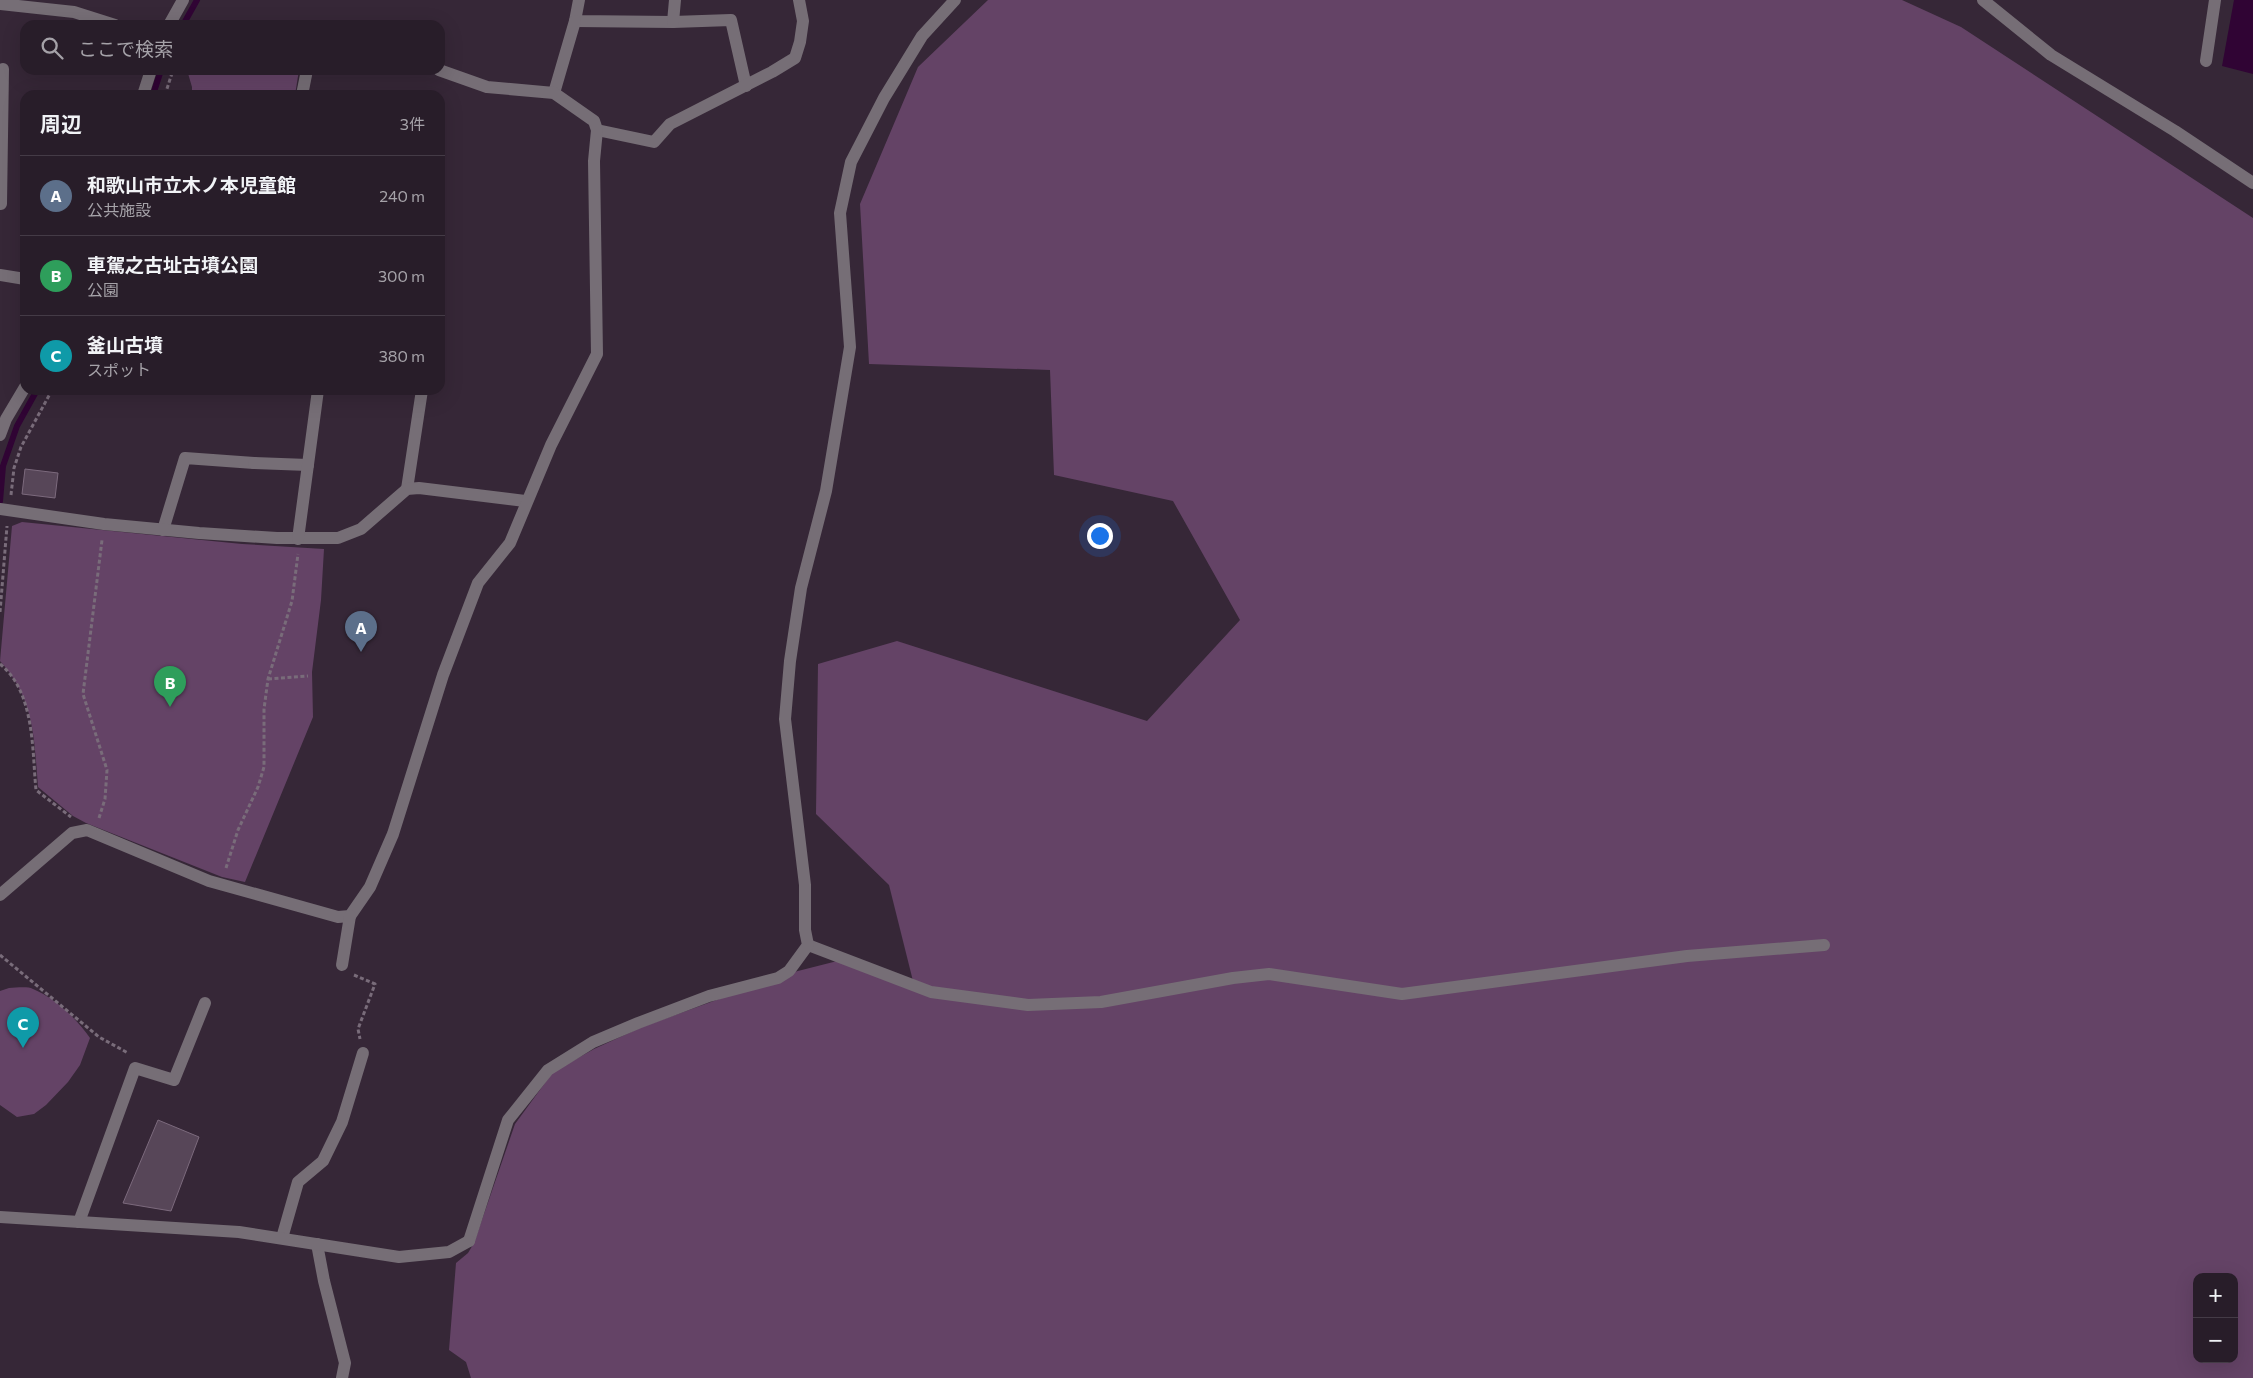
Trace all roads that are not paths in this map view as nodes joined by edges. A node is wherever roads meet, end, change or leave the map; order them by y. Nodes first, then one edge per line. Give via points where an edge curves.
1 (183, 0) edge
2 (579, 0) edge
3 (675, 0) edge
4 (798, 0) edge
5 (955, 0) edge
6 (1983, 0) edge
7 (2215, 0) edge
8 (0, 4) edge
9 (99, 20) edge
10 (172, 20) edge
11 (575, 21) junction
12 (673, 22) junction
13 (2206, 61) dead end
14 (3, 69) dead end
15 (445, 72) edge
16 (149, 75) edge
17 (306, 75) edge
18 (746, 86) junction
19 (145, 90) edge
20 (303, 90) edge
21 (554, 93) junction
22 (1, 124) edge
23 (597, 130) junction
24 (2253, 183) edge
25 (1, 204) dead end
26 (0, 275) edge
27 (20, 278) edge
28 (20, 395) edge
29 (317, 395) edge
30 (421, 395) edge
31 (0, 435) edge
32 (308, 465) junction
33 (408, 490) junction
34 (526, 501) junction
35 (9, 510) edge
36 (163, 530) junction
37 (298, 538) junction
38 (0, 895) edge
39 (350, 916) junction
40 (808, 945) junction
41 (1824, 945) dead end
42 (342, 965) road end
43 (205, 1003) dead end
44 (363, 1054) road end
45 (0, 1217) edge
46 (80, 1222) junction
47 (282, 1238) junction
48 (317, 1244) junction
49 (342, 1378) edge

1 - 10 street
2 - 11 street
3 - 12 street
4 - 18 street via 802,20 795,58
5 - 40 street via 922,36 884,98 851,162 840,213 850,347 826,491 801,588 785,719 805,885
6 - 24 street via 2050,55
7 - 13 street
8 - 9 street via 74,12
11 - 12 street
11 - 21 street
12 - 18 street via 731,20
14 - 22 street
15 - 21 street via 487,87
16 - 19 street
17 - 20 street
18 - 23 street via 670,124 654,142
21 - 23 street via 594,121
22 - 25 street
23 - 34 street via 594,190 597,354 550,445
26 - 27 street
28 - 31 street
29 - 32 street
30 - 33 street
32 - 36 street via 185,458
32 - 37 street
33 - 34 street via 419,488
33 - 37 street via 361,529 338,538
34 - 39 street via 510,543 478,583 443,675 393,834 370,887
35 - 36 street
36 - 37 street
38 - 39 street via 72,833 90,832 222,885 338,918
39 - 42 street
40 - 41 street via 931,992 1028,1004 1101,1002 1269,974 1402,994 1687,956
40 - 48 street via 789,970 778,978 709,996 638,1022 593,1042 548,1070 508,1120 469,1241 449,1252 399,1257
43 - 46 street via 174,1080 135,1068
44 - 47 street via 342,1122 323,1161 298,1182
45 - 46 street
46 - 47 street via 240,1232
47 - 48 street
48 - 49 street via 345,1363

